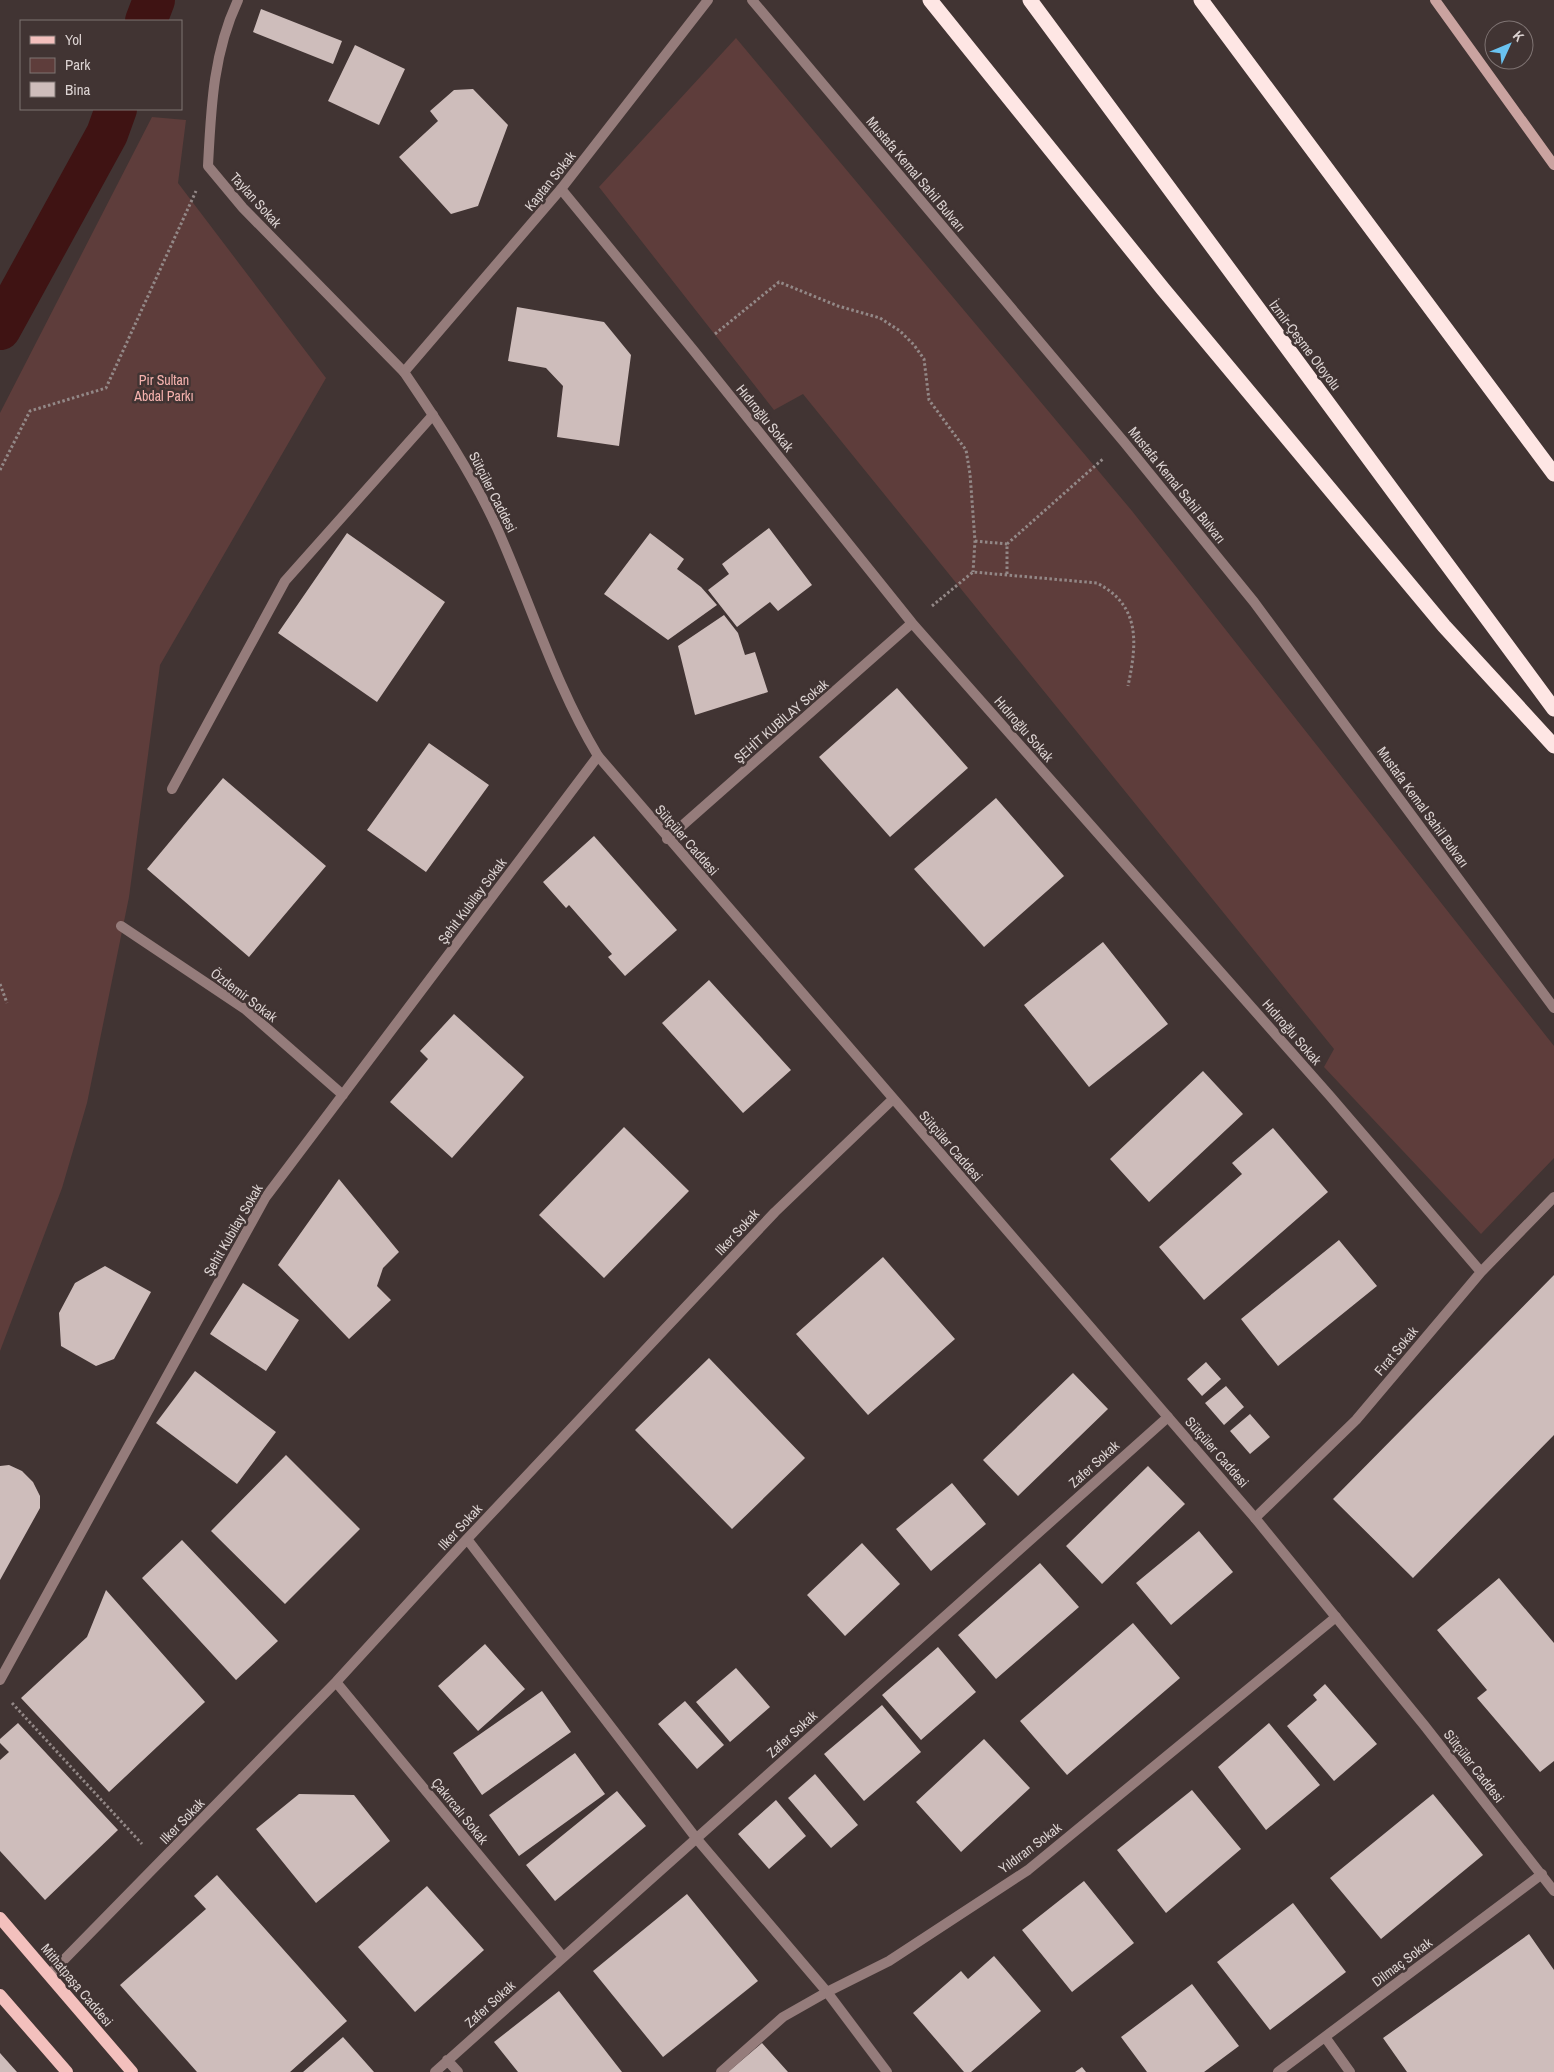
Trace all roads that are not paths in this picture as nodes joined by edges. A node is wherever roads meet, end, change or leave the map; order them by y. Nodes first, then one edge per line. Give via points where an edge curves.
1 (238, 0) edge
2 (708, 0) edge
3 (752, 0) edge
4 (930, 0) edge
5 (1030, 0) edge
6 (1201, 0) edge
7 (1435, 0) edge
8 (1554, 166) edge
9 (561, 190) junction
10 (404, 372) junction
11 (434, 415) junction
12 (1554, 474) edge
13 (912, 623) junction
14 (1554, 709) edge
15 (1554, 746) edge
16 (598, 756) junction
17 (172, 789) dead end
18 (668, 839) junction
19 (121, 926) dead end
20 (1554, 1008) edge
21 (343, 1095) junction
22 (892, 1100) junction
23 (1554, 1197) edge
24 (1482, 1272) junction
25 (1168, 1417) junction
26 (1255, 1518) junction
27 (467, 1539) junction
28 (1336, 1616) junction
29 (0, 1680) edge
30 (336, 1682) junction
31 (696, 1838) junction
32 (1542, 1874) junction
33 (1554, 1891) edge
34 (0, 1918) edge
35 (563, 1957) junction
36 (49, 1975) junction
37 (827, 1992) junction
38 (0, 1995) edge
39 (1325, 2037) junction
40 (448, 2060) junction
41 (67, 2072) edge
42 (132, 2072) edge
43 (435, 2072) edge
44 (458, 2072) edge
45 (721, 2072) edge
46 (887, 2072) edge
47 (1278, 2072) edge
48 (1350, 2072) edge

1 - 10 street, Taylan Sokak via 226,24 212,89 208,166 243,208
2 - 9 street, Kaptan Sokak
3 - 20 street, Mustafa Kemal Sahil Bulvarı via 1124,442 1254,602
4 - 15 highway via 1163,289 1444,626
5 - 14 highway, İzmir-Çeşme Otoyolu
6 - 12 highway
7 - 8 main road
9 - 10 street, Kaptan Sokak
9 - 13 street, Hıdıroğlu Sokak
10 - 11 street, Sütçüler Caddesi
11 - 16 street, Sütçüler Caddesi via 496,526 579,725
11 - 17 street via 285,581
13 - 18 street, ŞEHİT KUBİLAY Sokak
13 - 24 street, Hıdıroğlu Sokak
16 - 18 street, Sütçüler Caddesi
16 - 21 street, Şehit Kubilay Sokak
18 - 22 street, Sütçüler Caddesi
19 - 21 street, Özdemir Sokak via 245,1009
21 - 29 street, Şehit Kubilay Sokak via 265,1198
22 - 25 street, Sütçüler Caddesi
22 - 27 street, Ilker Sokak via 775,1212
23 - 24 street, Fırat Sokak
24 - 26 street, Fırat Sokak via 1356,1420
25 - 26 street, Sütçüler Caddesi
25 - 31 street, Zafer Sokak
26 - 28 street, Sütçüler Caddesi
27 - 30 street, Ilker Sokak
27 - 31 street
28 - 32 street, Sütçüler Caddesi
28 - 37 street, Yıldıran Sokak via 1028,1870 889,1961
30 - 35 street, Çakırcalı Sokak
30 - 36 street, Ilker Sokak
31 - 35 street, Zafer Sokak
31 - 37 street
32 - 33 street, Sütçüler Caddesi
32 - 39 street, Dilmaç Sokak
34 - 36 main road, Mithatpaşa Caddesi
35 - 40 street, Zafer Sokak
36 - 42 main road, Mithatpaşa Caddesi
37 - 45 street, Yıldıran Sokak via 783,2017
37 - 46 street
38 - 41 main road
39 - 47 street, Dilmaç Sokak
39 - 48 street
40 - 43 street, Zafer Sokak
40 - 44 street

